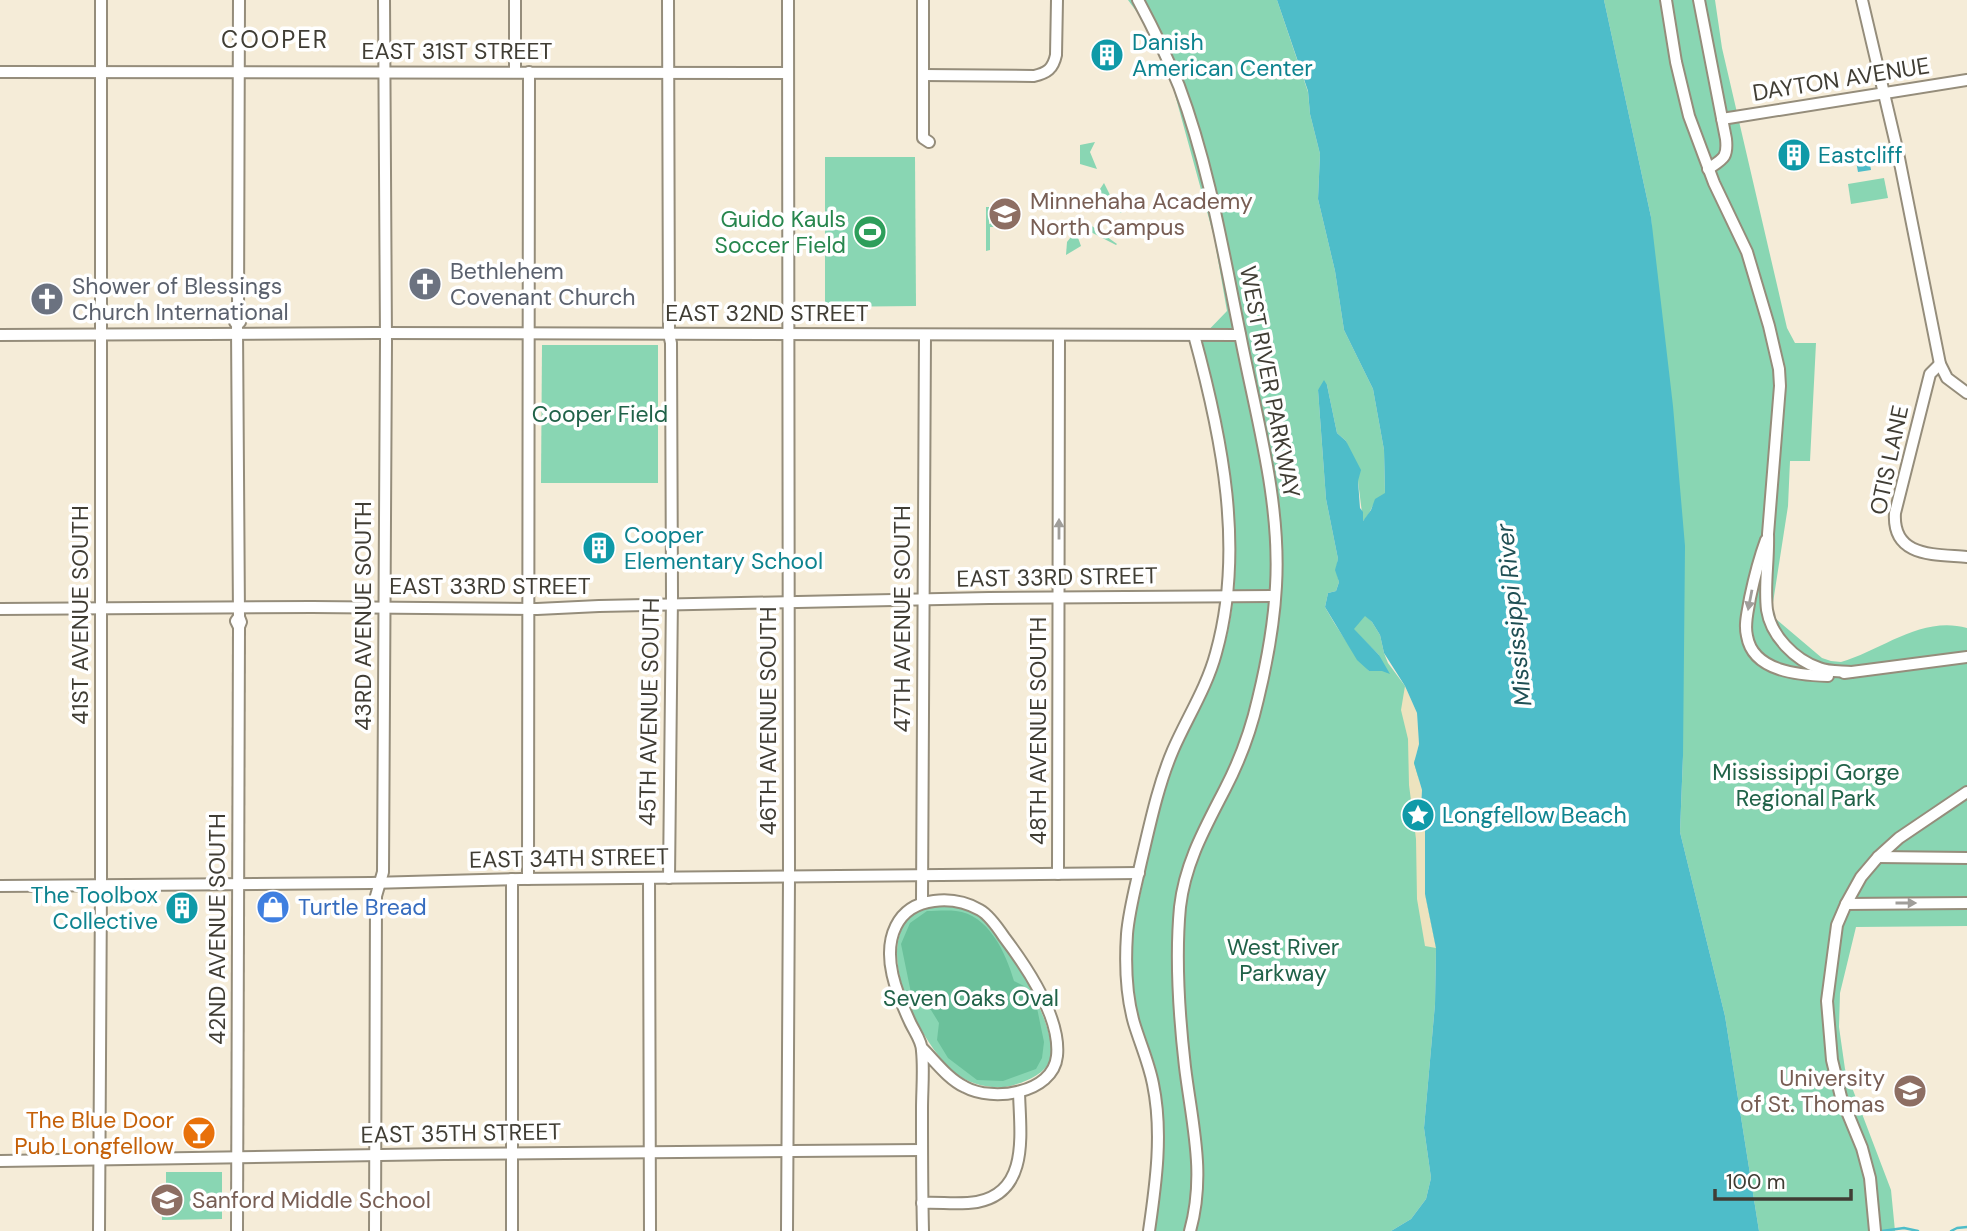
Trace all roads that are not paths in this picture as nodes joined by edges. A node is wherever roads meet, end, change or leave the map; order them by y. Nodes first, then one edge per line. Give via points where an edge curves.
1 (102, 0) edge
2 (239, 0) edge
3 (384, 0) edge
4 (515, 0) edge
5 (668, 0) edge
6 (788, 0) edge
7 (923, 0) edge
8 (1057, 0) edge
9 (1138, 0) edge
10 (1666, 0) edge
11 (1699, 0) edge
12 (1862, 0) edge
13 (0, 72) edge
14 (102, 72) junction
15 (384, 72) junction
16 (515, 72) junction
17 (529, 72) junction
18 (668, 72) junction
19 (239, 73) junction
20 (788, 73) junction
21 (923, 75) junction
22 (1967, 80) edge
23 (1884, 92) junction
24 (1722, 119) junction
25 (929, 142) dead end
26 (1708, 169) junction
27 (238, 325) junction
28 (386, 333) junction
29 (529, 333) junction
30 (102, 334) junction
31 (669, 334) junction
32 (788, 334) junction
33 (0, 335) edge
34 (925, 335) junction
35 (1059, 335) junction
36 (1194, 335) junction
37 (1240, 335) junction
38 (1940, 364) junction
39 (1967, 393) edge
40 (1768, 534) junction
41 (1967, 557) edge
42 (1275, 596) junction
43 (1058, 597) junction
44 (1228, 597) junction
45 (923, 600) junction
46 (789, 602) junction
47 (671, 606) junction
48 (101, 608) junction
49 (384, 608) junction
50 (528, 608) junction
51 (0, 609) edge
52 (239, 617) junction
53 (1967, 657) edge
54 (1851, 672) junction
55 (1967, 792) edge
56 (1878, 857) junction
57 (1967, 858) edge
58 (1139, 873) junction
59 (1058, 874) junction
60 (923, 875) junction
61 (789, 877) junction
62 (528, 878) junction
63 (649, 878) junction
64 (669, 878) junction
65 (512, 879) junction
66 (381, 882) junction
67 (238, 883) junction
68 (101, 885) junction
69 (0, 886) edge
70 (922, 902) junction
71 (1967, 903) edge
72 (1846, 904) junction
73 (922, 1048) junction
74 (1019, 1092) junction
75 (922, 1150) junction
76 (787, 1151) junction
77 (513, 1153) junction
78 (651, 1153) junction
79 (375, 1155) junction
80 (237, 1157) junction
81 (100, 1159) junction
82 (0, 1161) edge
83 (922, 1203) junction
84 (99, 1231) edge
85 (237, 1231) edge
86 (375, 1231) edge
87 (512, 1231) edge
88 (650, 1231) edge
89 (787, 1231) edge
90 (923, 1231) edge
91 (1149, 1231) edge
92 (1190, 1231) edge
93 (1875, 1231) edge

1 - 14 street, 41ST AVENUE SOUTH
2 - 19 street, 42ND AVENUE SOUTH
3 - 15 street, 43RD AVENUE SOUTH
4 - 16 street
5 - 18 street, 45TH AVENUE SOUTH
6 - 20 street, 46TH AVENUE SOUTH
7 - 21 street
8 - 21 street via 1056,55 1049,71 1034,76
9 - 37 street, WEST RIVER PARKWAY via 1190,118 1223,243
10 - 26 street via 1689,116
11 - 24 street
12 - 23 street
13 - 14 street, EAST 31ST STREET
14 - 19 street, EAST 31ST STREET
14 - 30 street, 41ST AVENUE SOUTH
15 - 16 street, EAST 31ST STREET
15 - 19 street, EAST 31ST STREET
15 - 28 street, 43RD AVENUE SOUTH
16 - 17 street, EAST 31ST STREET
17 - 18 street, EAST 31ST STREET
17 - 29 street
18 - 20 street, EAST 31ST STREET
18 - 31 street, 45TH AVENUE SOUTH
19 - 27 street, 42ND AVENUE SOUTH
20 - 32 street, 46TH AVENUE SOUTH
21 - 25 street via 923,138
22 - 23 street, DAYTON AVENUE
23 - 24 street, DAYTON AVENUE
23 - 38 street
24 - 26 street via 1727,151
26 - 40 street via 1747,252 1779,369
27 - 28 street, EAST 32ND STREET
27 - 30 street, EAST 32ND STREET
27 - 52 street, 42ND AVENUE SOUTH
28 - 29 street, EAST 32ND STREET
28 - 49 street, 43RD AVENUE SOUTH
29 - 31 street, EAST 32ND STREET
29 - 50 street
30 - 33 street, EAST 32ND STREET
30 - 48 street, 41ST AVENUE SOUTH
31 - 32 street, EAST 32ND STREET
31 - 47 street, 45TH AVENUE SOUTH
32 - 34 street, EAST 32ND STREET
32 - 46 street, 46TH AVENUE SOUTH
34 - 35 street, EAST 32ND STREET
34 - 45 street, 47TH AVENUE SOUTH
35 - 36 street, EAST 32ND STREET
43 -> 35 street, 48TH AVENUE SOUTH
36 - 37 street, EAST 32ND STREET
36 - 44 street via 1217,433 1227,510
37 - 42 street, WEST RIVER PARKWAY via 1274,513
38 - 39 street via 1947,377
38 - 41 street, OTIS LANE via 1930,374 1894,522 1910,548
40 - 54 street via 1766,599 1774,631 1802,660 1820,669
40 -> 54 street via 1746,621 1750,646 1773,667 1799,674
42 - 44 street, EAST 33RD STREET
42 - 92 street, WEST RIVER PARKWAY via 1258,704 1234,770 1194,850 1182,892 1178,968 1198,1167
43 - 44 street, EAST 33RD STREET
43 - 45 street, EAST 33RD STREET
43 - 59 street, 48TH AVENUE SOUTH
44 - 58 street via 1215,656 1159,791
45 - 46 street, EAST 33RD STREET
45 - 60 street, 47TH AVENUE SOUTH
46 - 47 street, EAST 33RD STREET
46 - 61 street, 46TH AVENUE SOUTH
47 - 50 street, EAST 33RD STREET
47 - 64 street, 45TH AVENUE SOUTH
48 - 51 street, EAST 33RD STREET
48 - 52 street, EAST 33RD STREET
48 - 68 street, 41ST AVENUE SOUTH
49 - 50 street, EAST 33RD STREET
49 - 52 street, EAST 33RD STREET
49 - 66 street, 43RD AVENUE SOUTH
50 - 62 street
52 - 67 street, 42ND AVENUE SOUTH
53 - 54 street
55 - 56 street
56 - 57 street
56 - 72 street
58 - 59 street, EAST 34TH STREET
58 - 91 street via 1126,962 1128,993 1153,1083 1157,1115
59 - 60 street, EAST 34TH STREET
60 - 61 street, EAST 34TH STREET
60 - 70 street, 47TH AVENUE SOUTH
61 - 64 street, EAST 34TH STREET
61 - 76 street, 46TH AVENUE SOUTH
62 - 63 street, EAST 34TH STREET
62 - 65 street, EAST 34TH STREET
63 - 64 street, EAST 34TH STREET
63 - 78 street
65 - 66 street, EAST 34TH STREET
65 - 77 street
66 - 67 street, EAST 34TH STREET
66 - 79 street, 43RD AVENUE SOUTH via 376,896
67 - 68 street, EAST 34TH STREET
67 - 80 street, 42ND AVENUE SOUTH
68 - 69 street, EAST 34TH STREET
68 - 81 street, 41ST AVENUE SOUTH
70 - 73 street via 900,919 891,937 895,988
70 - 74 street via 959,902 982,910 1014,949 1042,996 1057,1059 1041,1081
72 -> 71 street
72 - 93 street via 1837,925 1827,1016 1841,1097 1870,1178
73 - 74 street via 964,1087 992,1095
73 - 75 street
74 - 83 street via 1020,1148 1014,1177 997,1194 980,1201
75 - 76 street, EAST 35TH STREET
75 - 83 street
76 - 78 street, EAST 35TH STREET
76 - 89 street, 46TH AVENUE SOUTH
77 - 78 street, EAST 35TH STREET
77 - 79 street, EAST 35TH STREET
77 - 87 street
78 - 88 street
79 - 80 street, EAST 35TH STREET
79 - 86 street, 43RD AVENUE SOUTH
80 - 81 street, EAST 35TH STREET
80 - 85 street, 42ND AVENUE SOUTH
81 - 82 street, EAST 35TH STREET
81 - 84 street, 41ST AVENUE SOUTH
83 - 90 street

